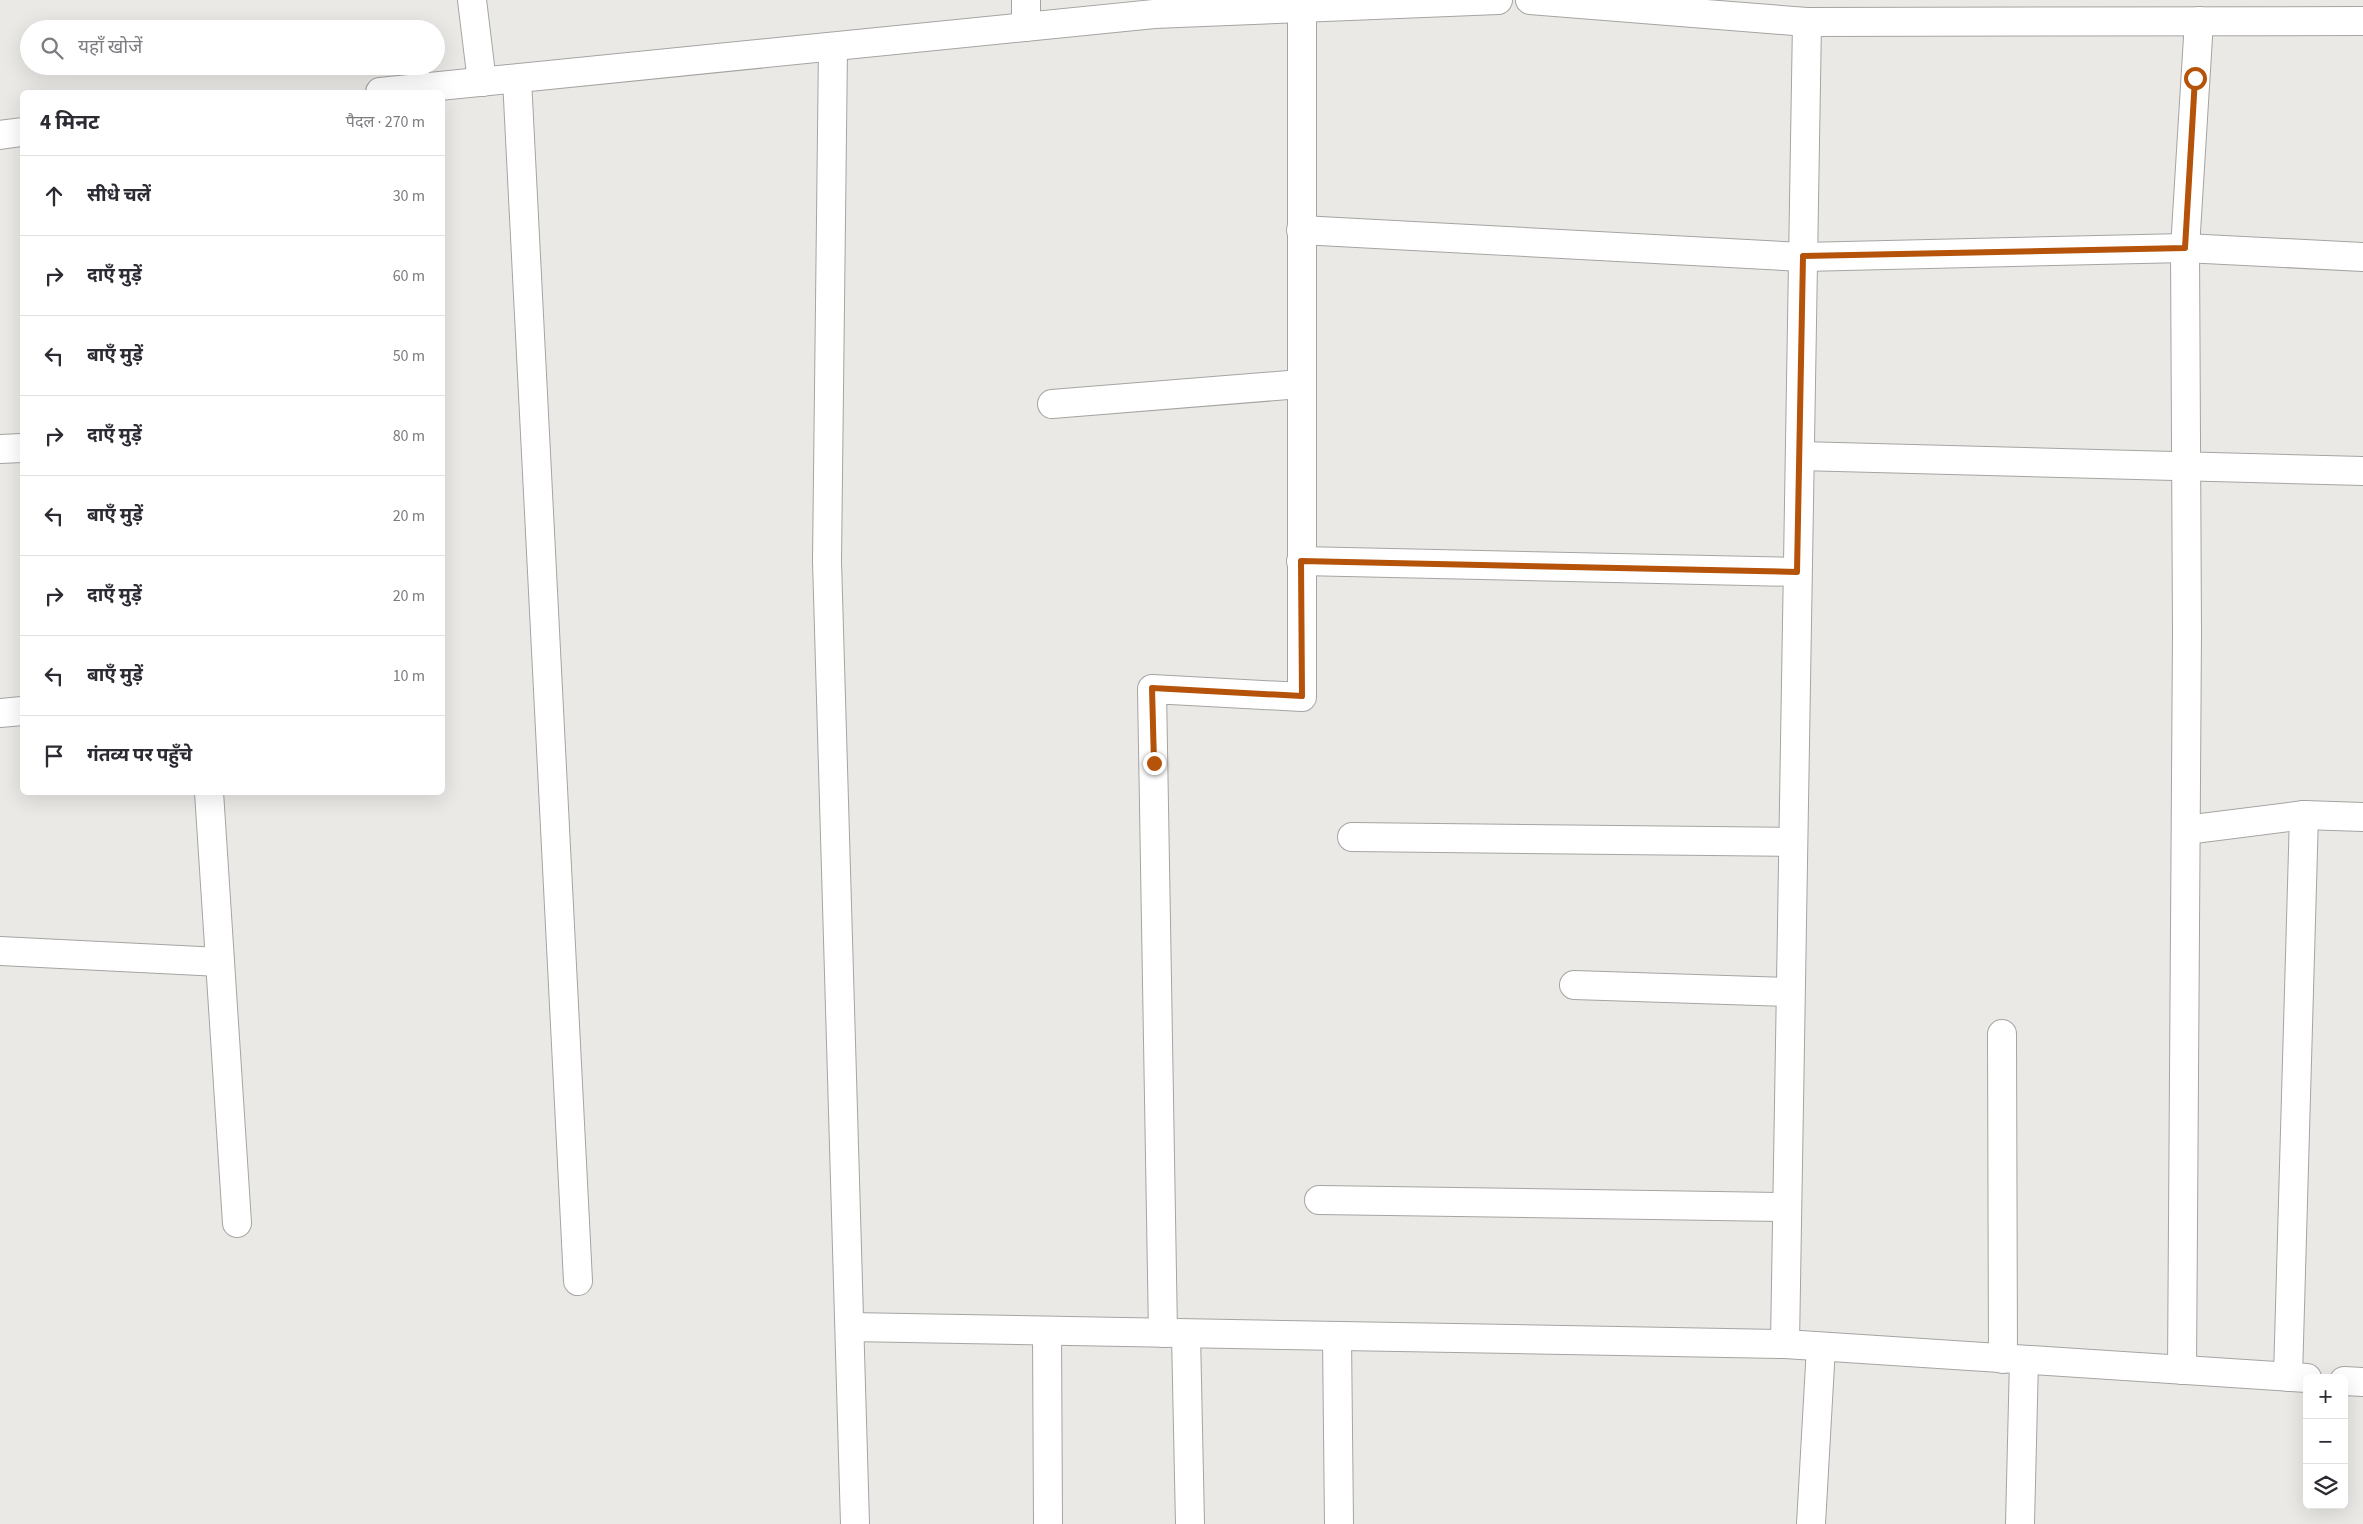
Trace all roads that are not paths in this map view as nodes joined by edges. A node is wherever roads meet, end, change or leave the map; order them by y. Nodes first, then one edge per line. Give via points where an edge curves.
1 (472, 0) edge
2 (1026, 0) edge
3 (1498, 0) edge
4 (1530, 0) edge
5 (1604, 3) edge
6 (1302, 4) edge
7 (2199, 21) junction
8 (2363, 21) edge
9 (1807, 22) junction
10 (1026, 27) junction
11 (833, 47) junction
12 (516, 79) junction
13 (482, 82) junction
14 (400, 90) edge
15 (20, 132) edge
16 (0, 135) edge
17 (1301, 230) junction
18 (2185, 248) junction
19 (1803, 256) junction
20 (2363, 257) edge
21 (1301, 384) junction
22 (1052, 404) dead end
23 (20, 448) edge
24 (0, 449) edge
25 (1800, 456) junction
26 (2186, 465) junction
27 (2363, 471) edge
28 (1301, 561) junction
29 (1797, 572) junction
30 (20, 711) edge
31 (0, 713) edge
32 (209, 795) edge
33 (2304, 815) junction
34 (2363, 817) edge
35 (2186, 830) junction
36 (1352, 837) dead end
37 (1793, 842) junction
38 (0, 951) edge
39 (220, 962) junction
40 (1574, 985) dead end
41 (1790, 992) junction
42 (2002, 1034) dead end
43 (1319, 1200) dead end
44 (1787, 1207) junction
45 (237, 1223) dead end
46 (578, 1281) dead end
47 (850, 1327) junction
48 (1047, 1330) junction
49 (1175, 1334) junction
50 (1336, 1337) junction
51 (1785, 1344) junction
52 (1821, 1347) junction
53 (2014, 1359) junction
54 (2182, 1370) junction
55 (2297, 1378) edge
56 (2348, 1381) edge
57 (2363, 1382) edge
58 (855, 1524) edge
59 (1048, 1524) edge
60 (1190, 1524) edge
61 (1339, 1524) edge
62 (1811, 1524) edge
63 (2020, 1524) edge

1 - 13 street
2 - 10 street
3 - 6 street
4 - 5 street
5 - 9 street
6 - 10 street
6 - 17 street
7 - 8 street
7 - 9 street
7 - 18 street
9 - 19 street
10 - 11 street
11 - 12 street
11 - 47 street via 827,561
12 - 13 street
12 - 46 street
13 - 14 street
15 - 16 street
17 - 19 street
17 - 21 street
18 - 19 street
18 - 20 street
18 - 26 street
19 - 25 street
21 - 22 street
21 - 28 street
23 - 24 street
25 - 26 street
25 - 29 street
26 - 27 street
26 - 35 street
28 - 29 street
28 - 49 street via 1302,696 1152,688
29 - 37 street
30 - 31 street
32 - 39 street
33 - 34 street
33 - 35 street
33 - 55 street
35 - 54 street
36 - 37 street
37 - 41 street
38 - 39 street
39 - 45 street
40 - 41 street
41 - 44 street
42 - 53 street
43 - 44 street
44 - 51 street
47 - 48 street
47 - 58 street
48 - 49 street
48 - 59 street
49 - 50 street
49 - 60 street
50 - 51 street
50 - 61 street
51 - 52 street
52 - 53 street
52 - 62 street
53 - 54 street
53 - 63 street
54 - 55 street
56 - 57 street

